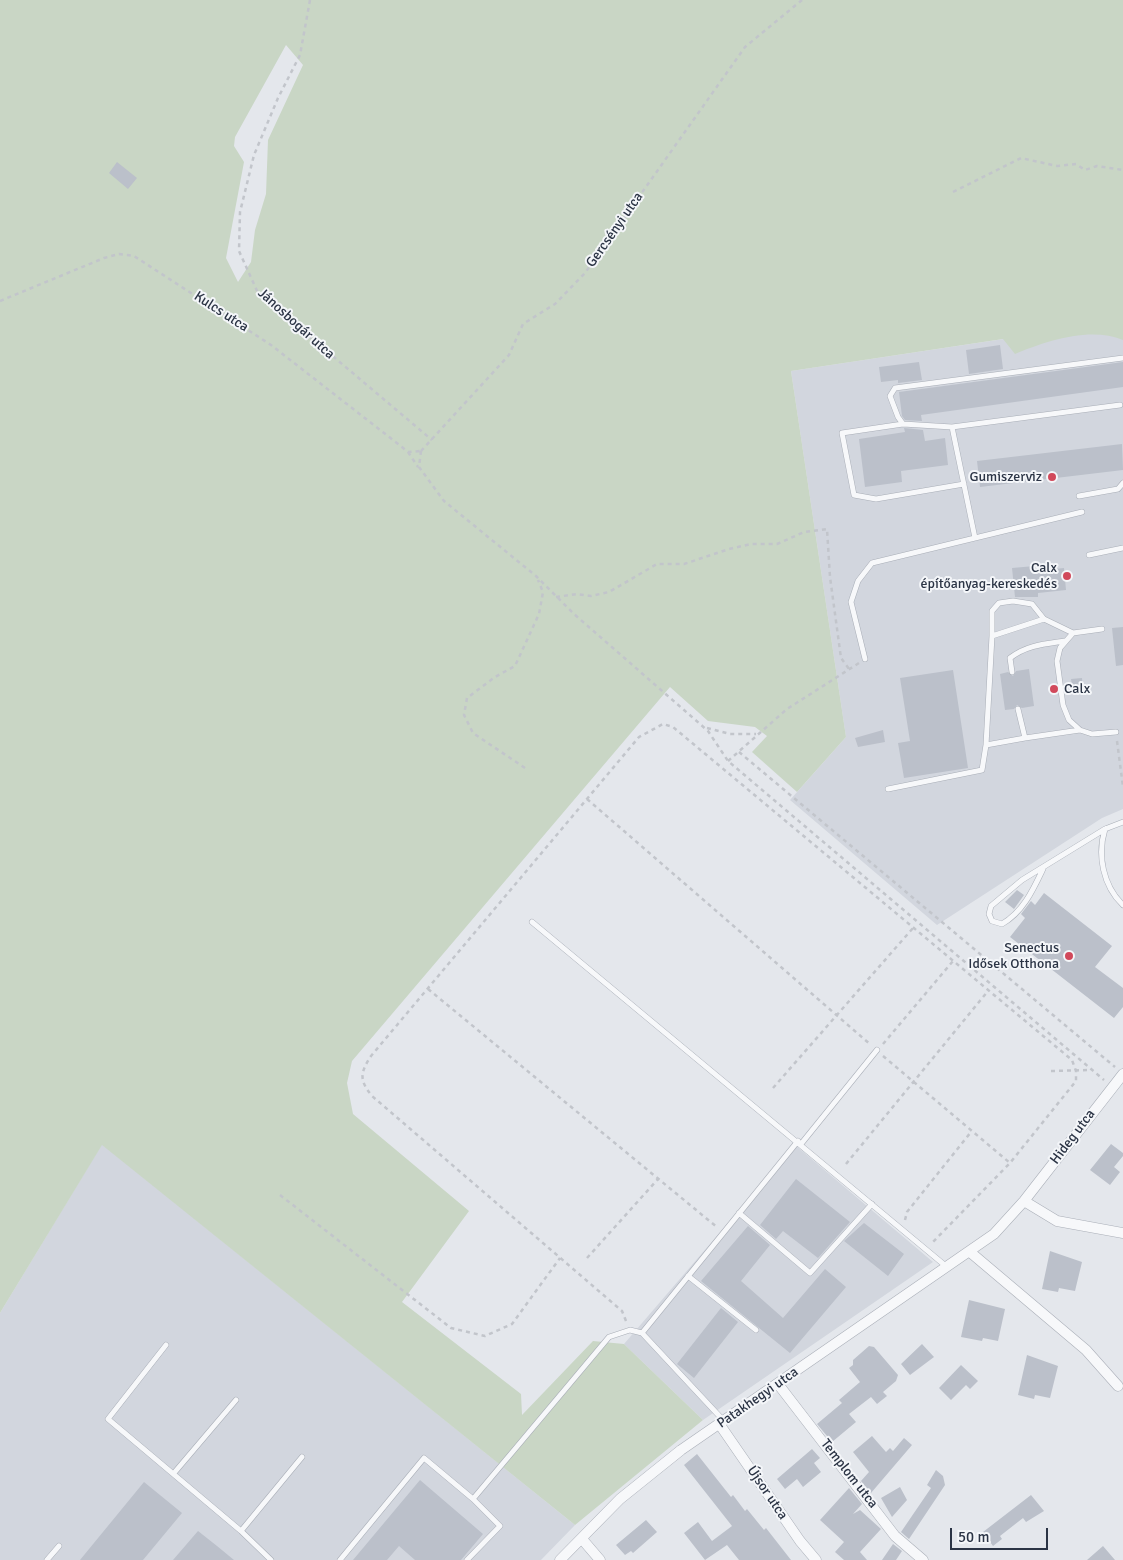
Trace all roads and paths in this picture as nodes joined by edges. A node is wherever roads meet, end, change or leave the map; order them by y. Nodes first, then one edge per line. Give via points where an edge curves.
1 (310, 0) edge
2 (802, 0) edge
3 (1123, 170) edge
4 (953, 192) dead end
5 (0, 302) edge
6 (1123, 358) edge
7 (1122, 407) edge
8 (903, 424) junction
9 (952, 427) junction
10 (432, 440) junction
11 (421, 451) junction
12 (408, 452) junction
13 (419, 467) junction
14 (1123, 483) edge
15 (964, 484) junction
16 (1080, 496) dead end
17 (1082, 512) dead end
18 (975, 538) junction
19 (1123, 548) edge
20 (1089, 555) dead end
21 (536, 576) junction
22 (556, 597) junction
23 (1044, 619) junction
24 (1102, 629) dead end
25 (1073, 633) junction
26 (992, 636) junction
27 (1066, 641) junction
28 (865, 659) joint
29 (849, 669) junction
30 (1012, 672) dead end
31 (1018, 709) dead end
32 (705, 728) junction
33 (1080, 730) junction
34 (1116, 732) joint
35 (758, 734) junction
36 (1025, 738) junction
37 (986, 745) junction
38 (738, 752) junction
39 (728, 762) junction
40 (525, 768) dead end
41 (1123, 786) edge
42 (888, 789) dead end
43 (587, 799) junction
44 (1123, 822) edge
45 (1105, 829) junction
46 (1043, 869) junction
47 (1123, 905) edge
48 (532, 922) dead end
49 (914, 928) junction
50 (953, 961) junction
51 (428, 989) junction
52 (989, 991) junction
53 (837, 1015) junction
54 (877, 1050) junction
55 (1092, 1070) junction
56 (1051, 1071) dead end
57 (1076, 1071) junction
58 (1123, 1073) edge
59 (913, 1082) junction
60 (1113, 1086) junction
61 (773, 1088) dead end
62 (972, 1132) junction
63 (799, 1142) junction
64 (1010, 1163) junction
65 (846, 1164) dead end
66 (658, 1178) junction
67 (280, 1195) dead end
68 (1024, 1201) junction
69 (872, 1204) junction
70 (739, 1213) junction
71 (902, 1229) junction
72 (724, 1233) junction
73 (1123, 1233) edge
74 (926, 1249) junction
75 (970, 1252) junction
76 (560, 1258) junction
77 (587, 1258) dead end
78 (948, 1267) junction
79 (688, 1276) junction
80 (630, 1330) junction
81 (756, 1330) dead end
82 (642, 1332) junction
83 (166, 1345) dead end
84 (778, 1384) junction
85 (1118, 1386) dead end
86 (236, 1400) dead end
87 (722, 1423) junction
88 (302, 1457) dead end
89 (174, 1473) junction
90 (473, 1499) junction
91 (241, 1531) junction
92 (582, 1539) junction
93 (59, 1546) dead end
94 (267, 1559) edge
95 (47, 1560) edge
96 (340, 1560) edge
97 (467, 1560) edge
98 (560, 1560) edge
99 (600, 1560) edge
100 (816, 1560) edge
101 (924, 1560) edge

1 - 10 path, Jánosbogár utca via 300,55 254,155 240,212 239,250 258,293
2 - 10 path, Gercsényi utca via 745,47 584,273 554,304 523,324 510,356
3 - 4 path via 1097,166 1085,170 1076,164 1057,166 1021,158
5 - 12 path, Kulcs utca via 104,258 119,254 134,256 271,345
6 - 8 lane via 895,388 890,396
7 - 9 lane
8 - 9 lane
8 - 15 lane via 842,433 854,495 876,499
9 - 15 lane
10 - 11 path, Gercsényi utca
11 - 12 path
11 - 13 path
12 - 13 path, Kulcs utca
13 - 21 path, Kulcs utca via 444,500
14 - 16 lane via 1118,489
15 - 18 lane
17 - 18 lane
18 - 28 lane via 872,564 858,581 851,602
19 - 20 lane
21 - 22 path, Kulcs utca
21 - 40 path via 543,592 539,614 515,666 467,698 464,715 473,733
22 - 29 path via 609,592 657,564 684,564 729,549 751,544 777,544 804,532 827,529 841,658
22 - 32 path, Kulcs utca
23 - 25 lane
23 - 26 lane
23 - 26 lane via 1032,604 998,603 992,611
24 - 25 lane
25 - 27 lane
26 - 37 lane
27 - 30 lane via 1019,651 1010,658
27 - 33 lane via 1060,648 1058,661 1063,705 1069,720
28 - 29 path
29 - 35 path via 787,709
31 - 36 lane
32 - 35 path via 730,734
32 - 39 path
33 - 34 lane via 1092,734
33 - 36 lane
34 - 41 path
35 - 38 path
36 - 37 lane
37 - 42 lane via 982,770
38 - 39 path
38 - 58 path
39 - 55 path
43 - 49 path via 639,737 663,724 674,726
43 - 51 path
43 - 53 path
44 - 45 lane
45 - 46 lane
45 - 47 lane via 1101,854 1106,876 1114,896
46 - 46 lane via 1022,880 991,906 989,914 992,921 1002,924 1015,915 1034,890
48 - 63 lane
49 - 50 path
49 - 53 path
50 - 52 path
50 - 54 path
51 - 66 path
51 - 76 path via 370,1056 363,1070 363,1084 372,1096
52 - 57 path via 1072,1060
52 - 59 path
53 - 54 path
53 - 61 path
54 - 59 path
54 - 63 lane
55 - 57 path
55 - 60 path
56 - 57 path
57 - 64 path via 1076,1081
58 - 60 street, Hideg utca
59 - 62 path
59 - 65 path
60 - 68 street, Hideg utca
62 - 64 path
62 - 71 path via 907,1212
63 - 69 lane
63 - 70 lane
64 - 74 path
66 - 72 path
66 - 77 path
67 - 76 path via 451,1328 486,1336 512,1324
68 - 73 street via 1057,1221
68 - 75 street, Patakhegyi utca via 994,1234
69 - 70 lane via 810,1273
69 - 71 lane
70 - 72 lane
71 - 74 lane
72 - 79 lane
74 - 78 lane
75 - 78 street, Patakhegyi utca
75 - 85 street via 1086,1350
76 - 80 path via 622,1311
78 - 84 street, Patakhegyi utca
79 - 81 lane
79 - 82 lane
80 - 82 lane
80 - 90 lane via 609,1337
82 - 87 lane
83 - 89 lane via 108,1419
84 - 87 street, Patakhegyi utca
84 - 101 street, Templom utca via 895,1536
86 - 89 lane
87 - 92 street, Patakhegyi utca via 640,1482
87 - 100 street, Újsor utca
88 - 91 lane
89 - 91 lane
90 - 96 lane via 424,1458
90 - 97 lane via 500,1526
91 - 94 lane
92 - 98 street, Patakhegyi utca
92 - 99 street
93 - 95 lane

